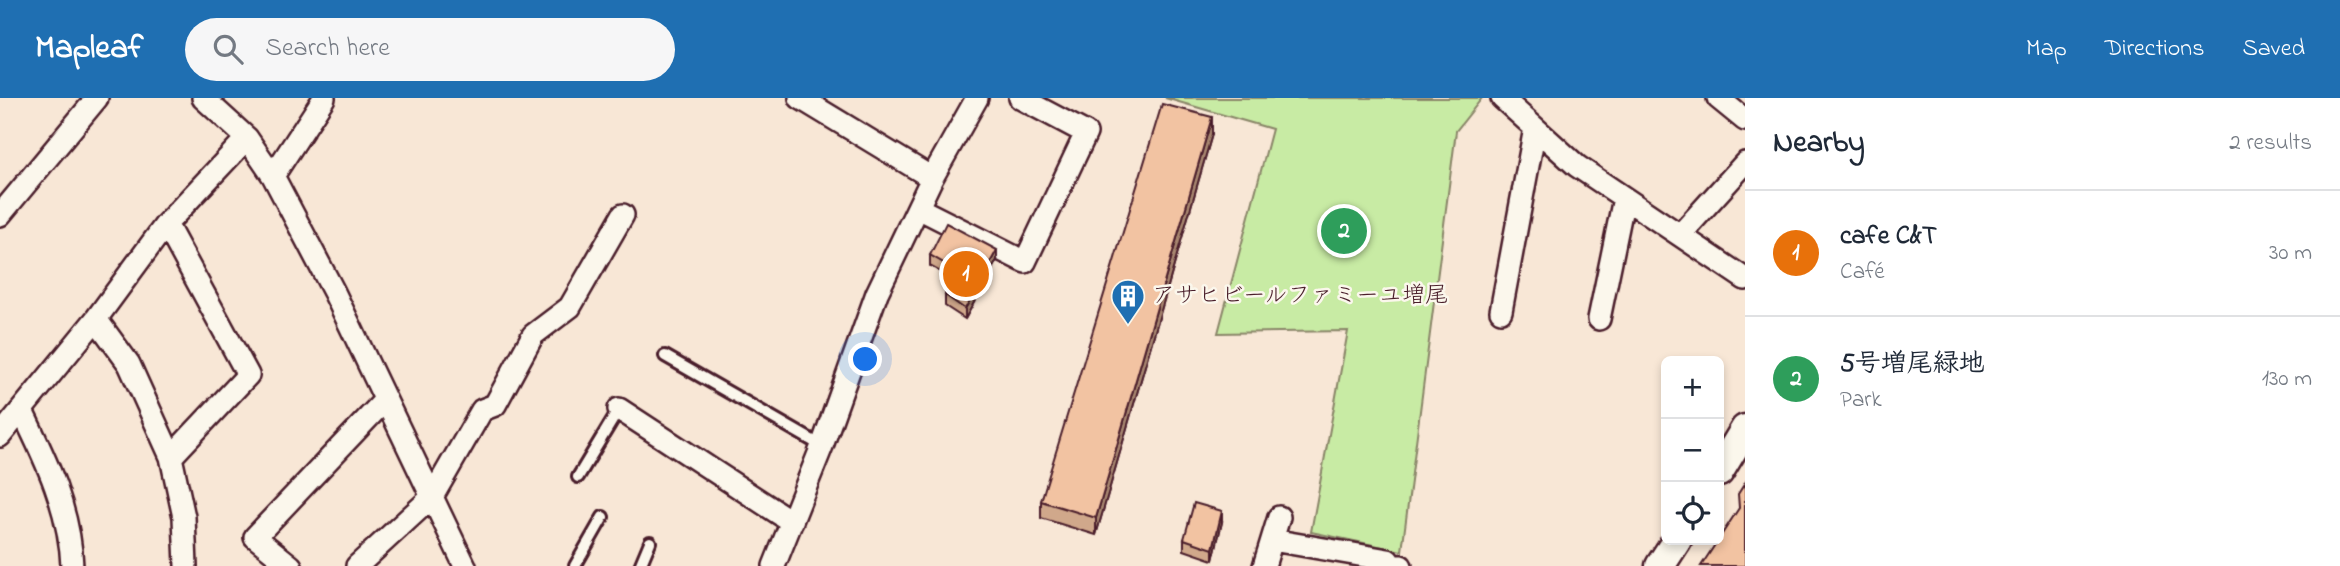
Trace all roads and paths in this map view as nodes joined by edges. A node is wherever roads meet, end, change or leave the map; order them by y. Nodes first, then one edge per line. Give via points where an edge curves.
1 (97, 98) edge
2 (203, 98) edge
3 (324, 98) edge
4 (800, 98) edge
5 (977, 98) edge
6 (1020, 98) edge
7 (1502, 98) edge
8 (1718, 98) edge
9 (1745, 120) edge
10 (1535, 128) junction
11 (247, 138) junction
12 (1745, 163) edge
13 (273, 176) junction
14 (932, 178) junction
15 (1624, 198) junction
16 (918, 208) junction
17 (0, 215) edge
18 (623, 215) dead end
19 (166, 224) junction
20 (1680, 235) junction
21 (1745, 279) edge
22 (1501, 311) dead end
23 (96, 318) junction
24 (1599, 319) dead end
25 (665, 356) dead end
26 (385, 400) junction
27 (619, 409) joint
28 (22, 411) junction
29 (1745, 429) edge
30 (0, 436) edge
31 (822, 446) junction
32 (171, 457) junction
33 (1724, 464) edge
34 (578, 477) dead end
35 (432, 497) junction
36 (603, 517) dead end
37 (1279, 517) dead end
38 (792, 522) junction
39 (1272, 540) junction
40 (650, 542) dead end
41 (1674, 545) edge
42 (72, 566) edge
43 (186, 566) edge
44 (291, 566) edge
45 (357, 566) edge
46 (465, 566) edge
47 (575, 566) edge
48 (639, 566) edge
49 (774, 566) edge
50 (1264, 566) edge
51 (1401, 566) edge
52 (1660, 566) edge

1 - 17 street
2 - 11 street
3 - 13 street
4 - 14 street
5 - 14 street
6 - 16 street via 1086,133 1025,262
7 - 10 street
8 - 9 street
10 - 15 street via 1577,166
10 - 22 street
11 - 13 street
11 - 19 street
12 - 20 street
13 - 26 street
14 - 16 street
15 - 20 street
15 - 24 street
16 - 31 street via 877,293
18 - 35 street via 570,307 533,335 495,405 482,410
19 - 23 street
19 - 32 street via 248,375
20 - 21 street
23 - 28 street
23 - 32 street via 129,364
25 - 31 lane
26 - 35 street
26 - 44 street via 255,537
27 - 34 lane
27 - 38 street
28 - 30 street
28 - 42 street via 51,470 71,545
29 - 33 street
31 - 38 street
32 - 43 street via 184,516
35 - 45 street
35 - 46 street
36 - 47 lane
37 - 39 street
38 - 49 street
39 - 50 street
39 - 51 street
40 - 48 lane
41 - 52 street

